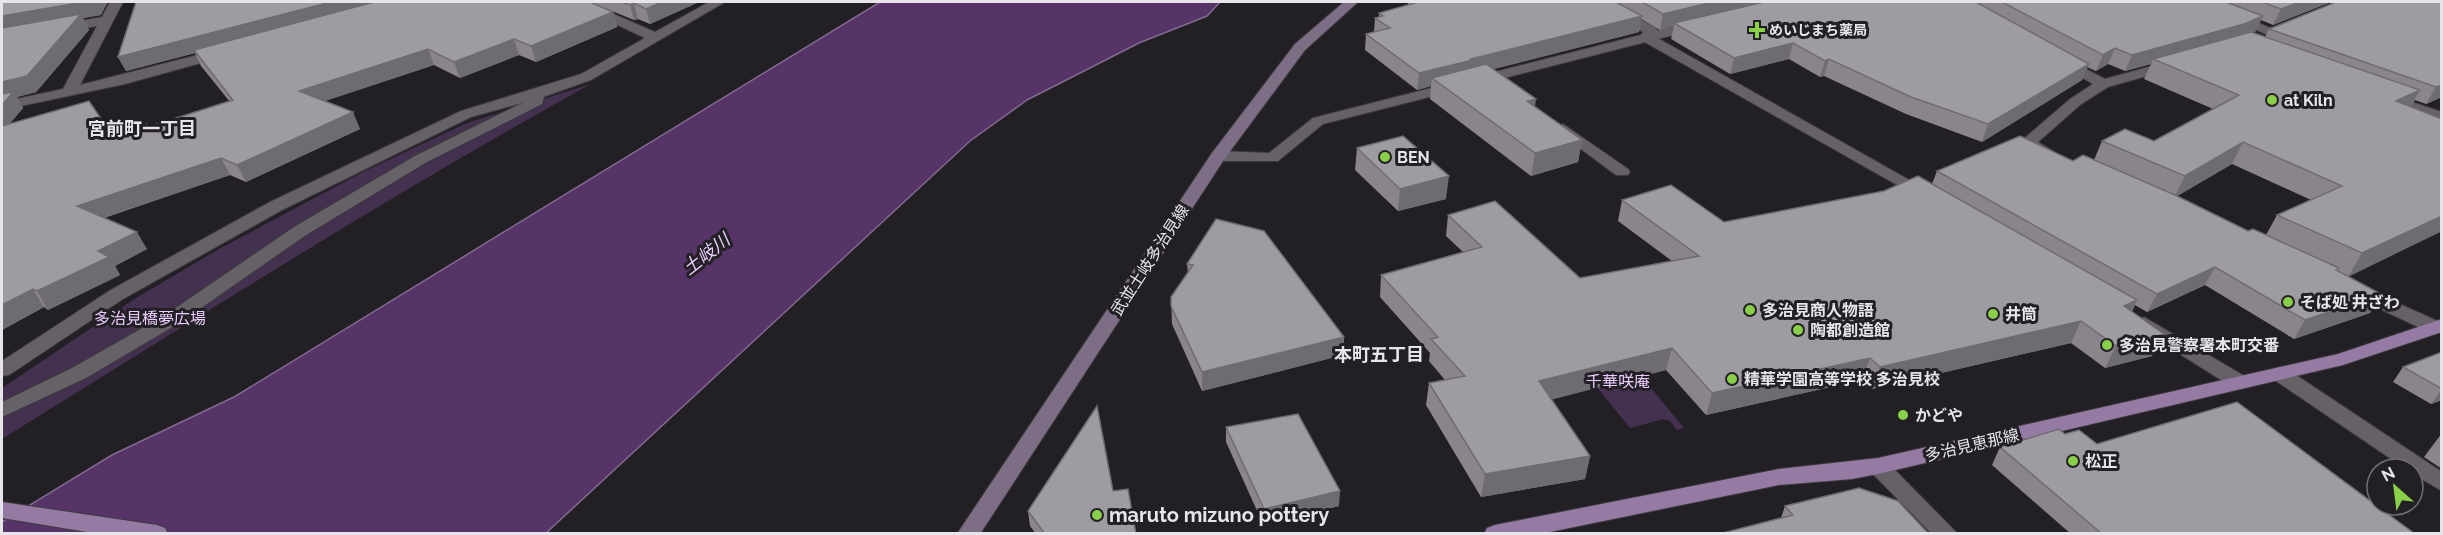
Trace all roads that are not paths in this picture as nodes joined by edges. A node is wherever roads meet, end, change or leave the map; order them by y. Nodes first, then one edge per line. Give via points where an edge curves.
1 (116, 2) edge
2 (576, 2) edge
3 (718, 2) edge
4 (1351, 2) edge
5 (1599, 2) edge
6 (2200, 2) edge
7 (106, 20) junction
8 (1714, 21) edge
9 (48, 31) edge
10 (653, 36) junction
11 (1646, 37) junction
12 (2253, 41) edge
13 (238, 48) edge
14 (2046, 51) edge
15 (2185, 61) edge
16 (1491, 76) junction
17 (2103, 84) junction
18 (1510, 90) edge
19 (69, 92) junction
20 (2370, 92) edge
21 (538, 94) junction
22 (2, 106) edge
23 (1547, 117) edge
24 (2442, 117) edge
25 (1218, 156) junction
26 (2058, 157) edge
27 (1622, 172) dead end
28 (1936, 200) edge
29 (2340, 283) edge
30 (2134, 316) edge
31 (2439, 327) edge
32 (2, 370) edge
33 (2280, 374) junction
34 (2239, 382) junction
35 (2, 410) edge
36 (1878, 466) junction
37 (2442, 483) edge
38 (2, 510) edge
39 (157, 534) edge
40 (968, 534) edge
41 (1495, 534) edge
42 (1947, 534) edge

1 - 7 street
2 - 10 street
3 - 10 street
4 - 25 main road, 武並土岐多治見線 via 1300,47
5 - 11 street via 1651,31
6 - 12 street via 2280,31
7 - 9 street
7 - 19 street
8 - 11 street
10 - 21 street via 586,77
11 - 16 street
11 - 28 street
13 - 19 street
14 - 17 street
15 - 17 street
16 - 18 street
16 - 25 street via 1318,121 1272,158
17 - 26 street via 2027,143
19 - 22 street
20 - 24 street
21 - 32 street via 466,114 276,206 116,295
21 - 35 street via 537,101 518,113 453,142 331,212 174,318 80,373
23 - 27 street
25 - 40 main road, 武並土岐多治見線
29 - 31 street
30 - 34 street
31 - 33 main road, 多治見恵那線 via 2343,359
33 - 34 main road, 多治見恵那線
33 - 37 street
34 - 36 main road, 多治見恵那線
36 - 41 main road, 多治見恵那線 via 1779,477
36 - 42 street
38 - 39 main road

